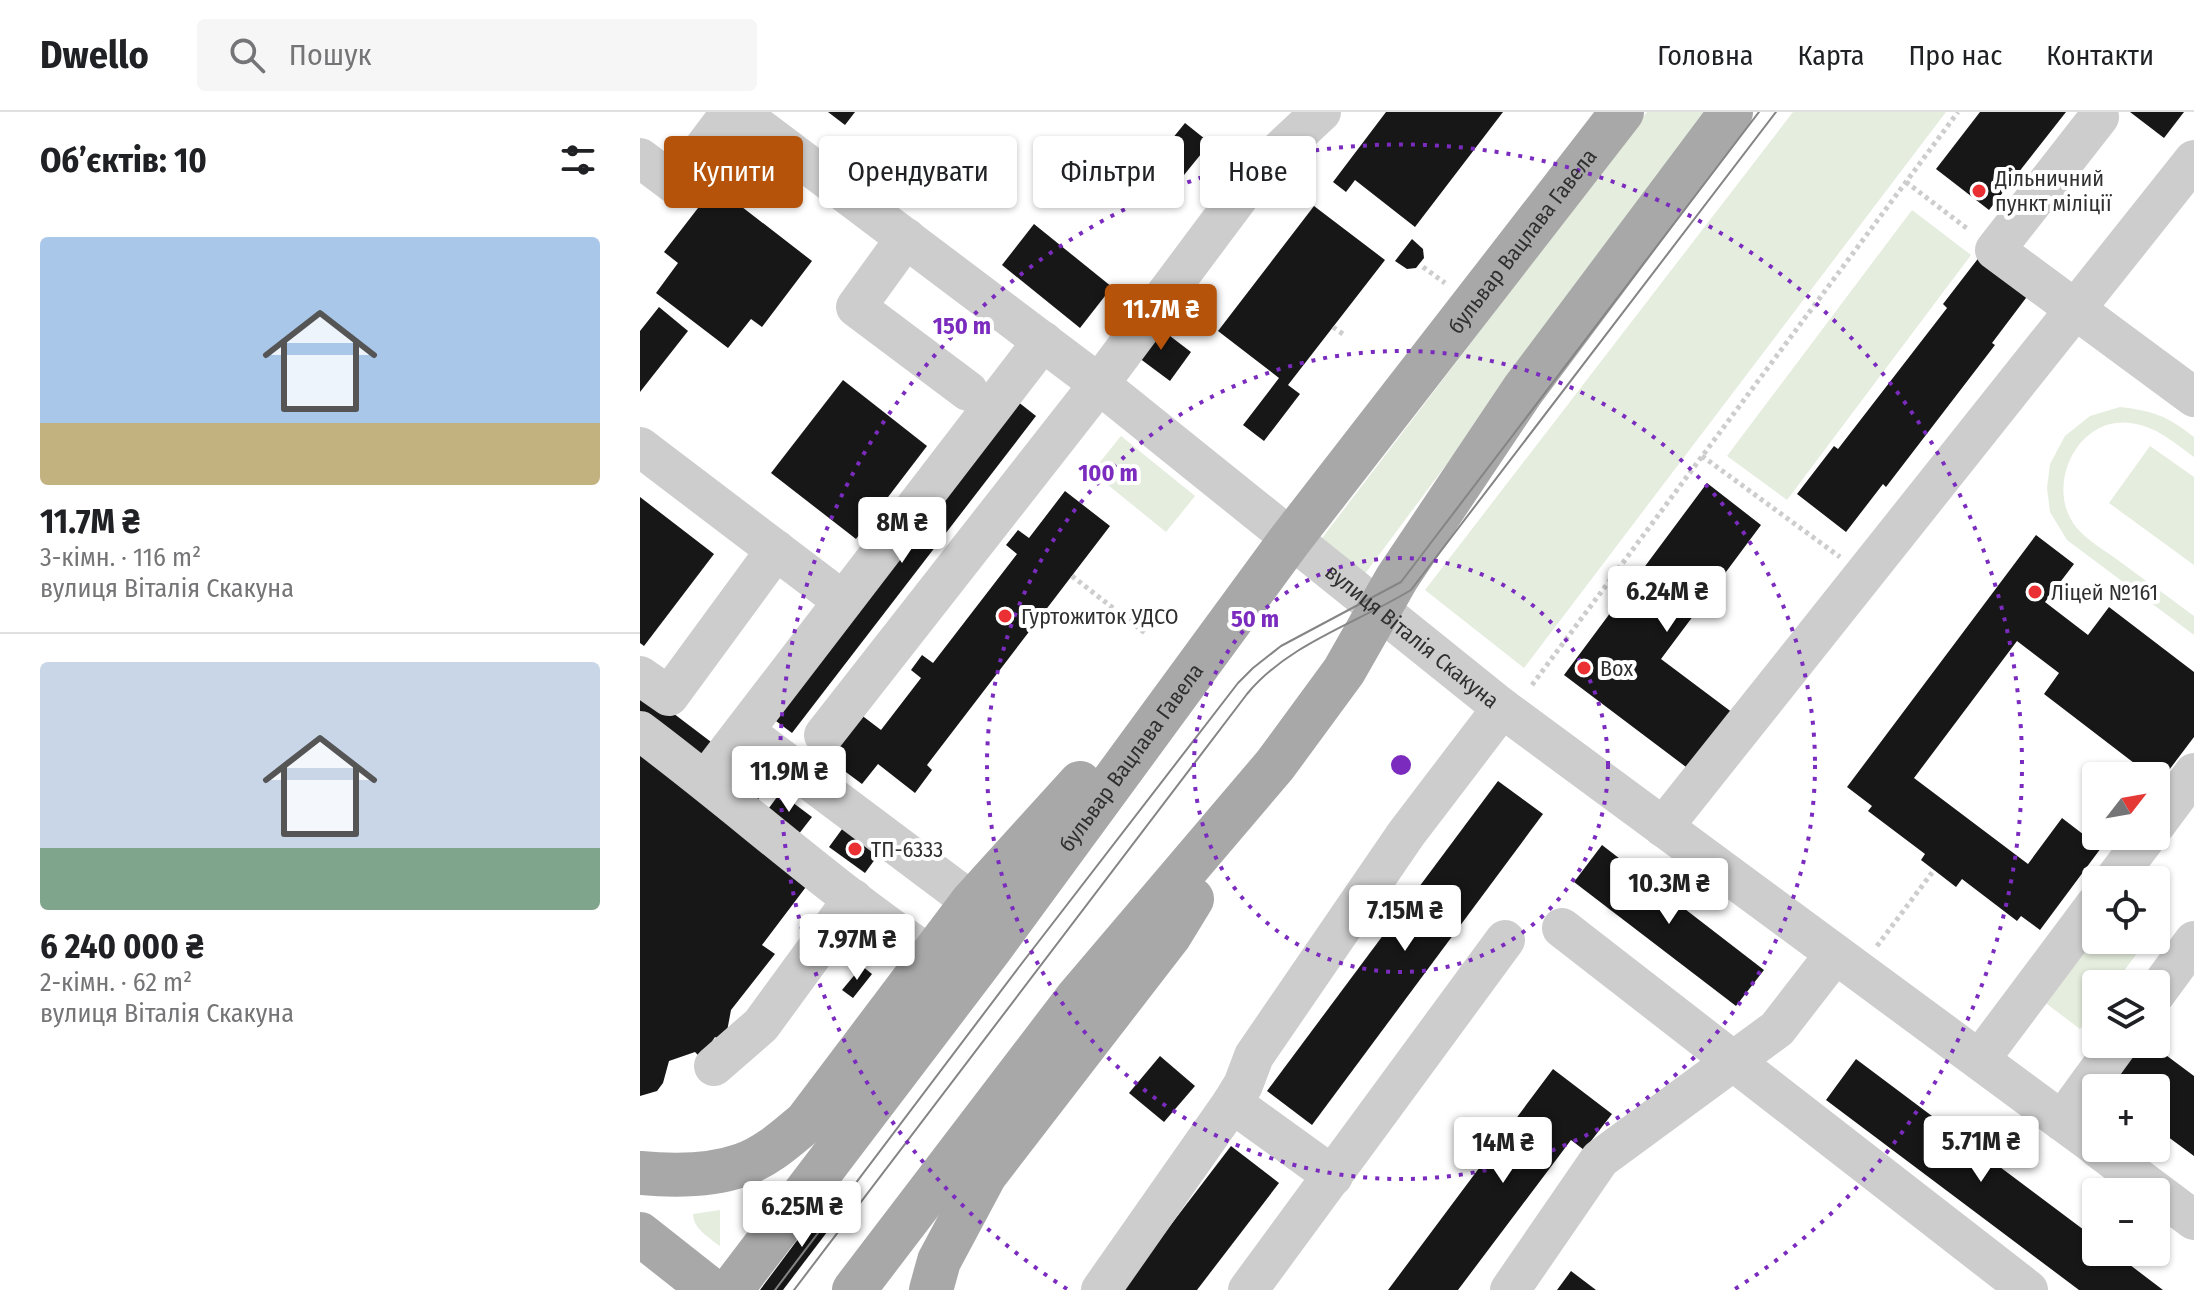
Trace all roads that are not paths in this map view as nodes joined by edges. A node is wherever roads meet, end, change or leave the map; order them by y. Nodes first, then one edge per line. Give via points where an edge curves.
1 (731, 112) edge
2 (738, 112) edge
3 (1321, 112) edge
4 (1622, 112) edge
5 (1731, 112) edge
6 (2099, 117) dead end
7 (640, 158) edge
8 (2194, 160) edge
9 (906, 238) junction
10 (2075, 310) junction
11 (1043, 341) junction
12 (1099, 384) junction
13 (968, 391) dead end
14 (2194, 397) edge
15 (640, 447) edge
16 (1290, 540) junction
17 (776, 550) junction
18 (843, 601) junction
19 (1379, 609) junction
20 (1212, 647) junction
21 (640, 676) edge
22 (1517, 696) junction
23 (640, 731) edge
24 (744, 731) junction
25 (824, 735) dead end
26 (1275, 765) junction
27 (2194, 773) edge
28 (706, 780) junction
29 (2170, 805) edge
30 (1663, 827) junction
31 (853, 899) junction
32 (972, 902) junction
33 (2082, 923) edge
34 (1562, 928) dead end
35 (1505, 940) dead end
36 (2194, 941) edge
37 (1835, 954) junction
38 (931, 956) junction
39 (2170, 974) edge
40 (2108, 1058) edge
41 (1980, 1059) junction
42 (1734, 1060) junction
43 (714, 1066) dead end
44 (1232, 1103) junction
45 (2062, 1121) junction
46 (2082, 1136) edge
47 (2117, 1162) edge
48 (640, 1173) edge
49 (1333, 1176) junction
50 (2194, 1220) edge
51 (640, 1234) edge
52 (711, 1290) edge
53 (731, 1290) edge
54 (854, 1290) edge
55 (931, 1290) edge
56 (1101, 1290) edge
57 (1248, 1290) edge
58 (1510, 1290) edge
59 (2028, 1290) edge

1 - 7 street via 676,185
2 - 9 street, вулиця Віталія Скакуна
3 - 12 street via 1258,171
4 - 16 main road, бульвар Вацлава Гавела
5 - 19 main road via 1523,390
6 - 10 street via 1995,250
8 - 10 street
9 - 11 street, вулиця Віталія Скакуна
9 - 13 street via 856,307
10 - 14 street
10 - 30 street
11 - 12 street, вулиця Віталія Скакуна
11 - 18 street
12 - 16 street, вулиця Віталія Скакуна
12 - 25 street
15 - 17 street
16 - 19 street, вулиця Віталія Скакуна
16 - 20 main road, бульвар Вацлава Гавела
17 - 18 street
17 - 21 street via 669,696
18 - 24 street
19 - 22 street, вулиця Віталія Скакуна
19 - 26 main road via 1344,671
20 - 32 main road via 1174,677
20 - 53 main road, бульвар Вацлава Гавела
22 - 30 street, вулиця Віталія Скакуна
22 - 44 street via 1406,834 1254,1056
23 - 28 street
24 - 28 street
24 - 32 street
26 - 54 main road via 1076,999
26 - 55 main road via 1170,935 985,1175 939,1261
27 - 29 street
28 - 31 street
30 - 37 street, вулиця Віталія Скакуна
31 - 38 street
31 - 43 street via 761,1025
32 - 38 main road
33 - 41 street
34 - 42 street
35 - 49 street
36 - 39 street
37 - 41 street, вулиця Віталія Скакуна
37 - 42 street via 1777,1029
38 - 48 main road via 806,1122 777,1146 743,1165 698,1173
40 - 45 street
41 - 45 street, вулиця Віталія Скакуна
42 - 58 street via 1600,1159
42 - 59 street
44 - 49 street
44 - 56 street
45 - 46 street, вулиця Віталія Скакуна
47 - 50 street, вулиця Віталія Скакуна
49 - 57 street
51 - 52 main road

